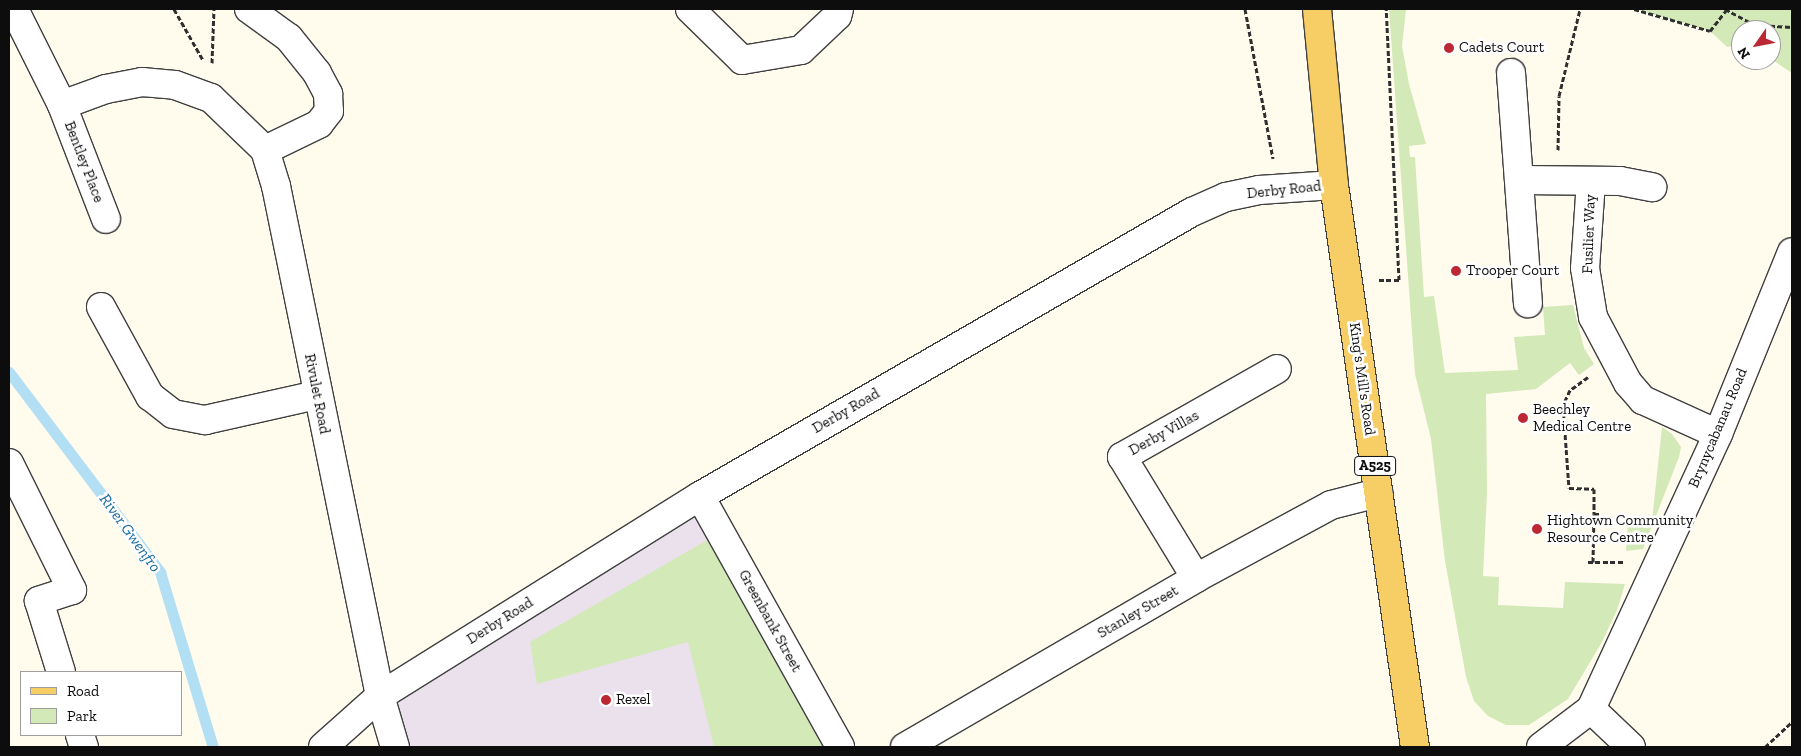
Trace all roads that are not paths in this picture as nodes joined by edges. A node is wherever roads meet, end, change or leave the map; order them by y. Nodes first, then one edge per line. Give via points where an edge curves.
1 (14, 9) edge
2 (249, 9) edge
3 (690, 9) edge
4 (839, 9) edge
5 (1317, 9) edge
6 (1512, 73) dead end
7 (175, 84) joint
8 (62, 105) junction
9 (265, 150) junction
10 (1520, 180) junction
11 (1591, 181) junction
12 (1334, 185) junction
13 (1652, 188) dead end
14 (106, 219) dead end
15 (1790, 263) edge
16 (1528, 303) dead end
17 (101, 307) dead end
18 (1277, 369) dead end
19 (317, 396) junction
20 (1718, 434) junction
21 (9, 463) edge
22 (1378, 493) junction
23 (700, 496) junction
24 (1196, 578) junction
25 (61, 671) edge
26 (380, 696) junction
27 (1591, 709) junction
28 (323, 747) edge
29 (395, 747) edge
30 (840, 747) edge
31 (905, 747) edge
32 (1415, 747) edge
33 (1541, 747) edge
34 (1631, 747) edge

1 - 8 street, Bentley Place
2 - 9 street via 289,38 317,73 328,94 329,111 319,124
3 - 4 street via 742,60 801,50 837,16
5 - 12 main road, King's Mill's Road / A525
6 - 10 street
7 - 8 street, Bentley Place via 142,82
7 - 9 street, Rivulet Road via 211,87
8 - 14 street, Bentley Place
9 - 19 street, Rivulet Road via 276,186
10 - 11 street, Fusilier Way
10 - 16 street
11 - 13 street, Fusilier Way via 1620,180
11 - 20 street, Fusilier Way via 1585,268 1593,317 1628,383 1643,400
12 - 22 main road, King's Mill's Road / A525
12 - 23 street, Derby Road via 1279,189 1226,198 1192,212
15 - 20 street, Brynycabanau Road
17 - 19 street via 150,396 173,414 205,420
18 - 24 street, Derby Villas via 1122,457
19 - 26 street, Rivulet Road
20 - 27 street, Brynycabanau Road
21 - 25 street via 72,590 39,601
22 - 24 street, Stanley Street via 1331,505
22 - 32 main road, King's Mill's Road / A525
23 - 26 street, Derby Road
23 - 30 street, Greenbank Street
24 - 31 street, Stanley Street
26 - 28 street, Derby Road
26 - 29 street, Rivulet Road
27 - 33 street, Brynycabanau Road
27 - 34 street

